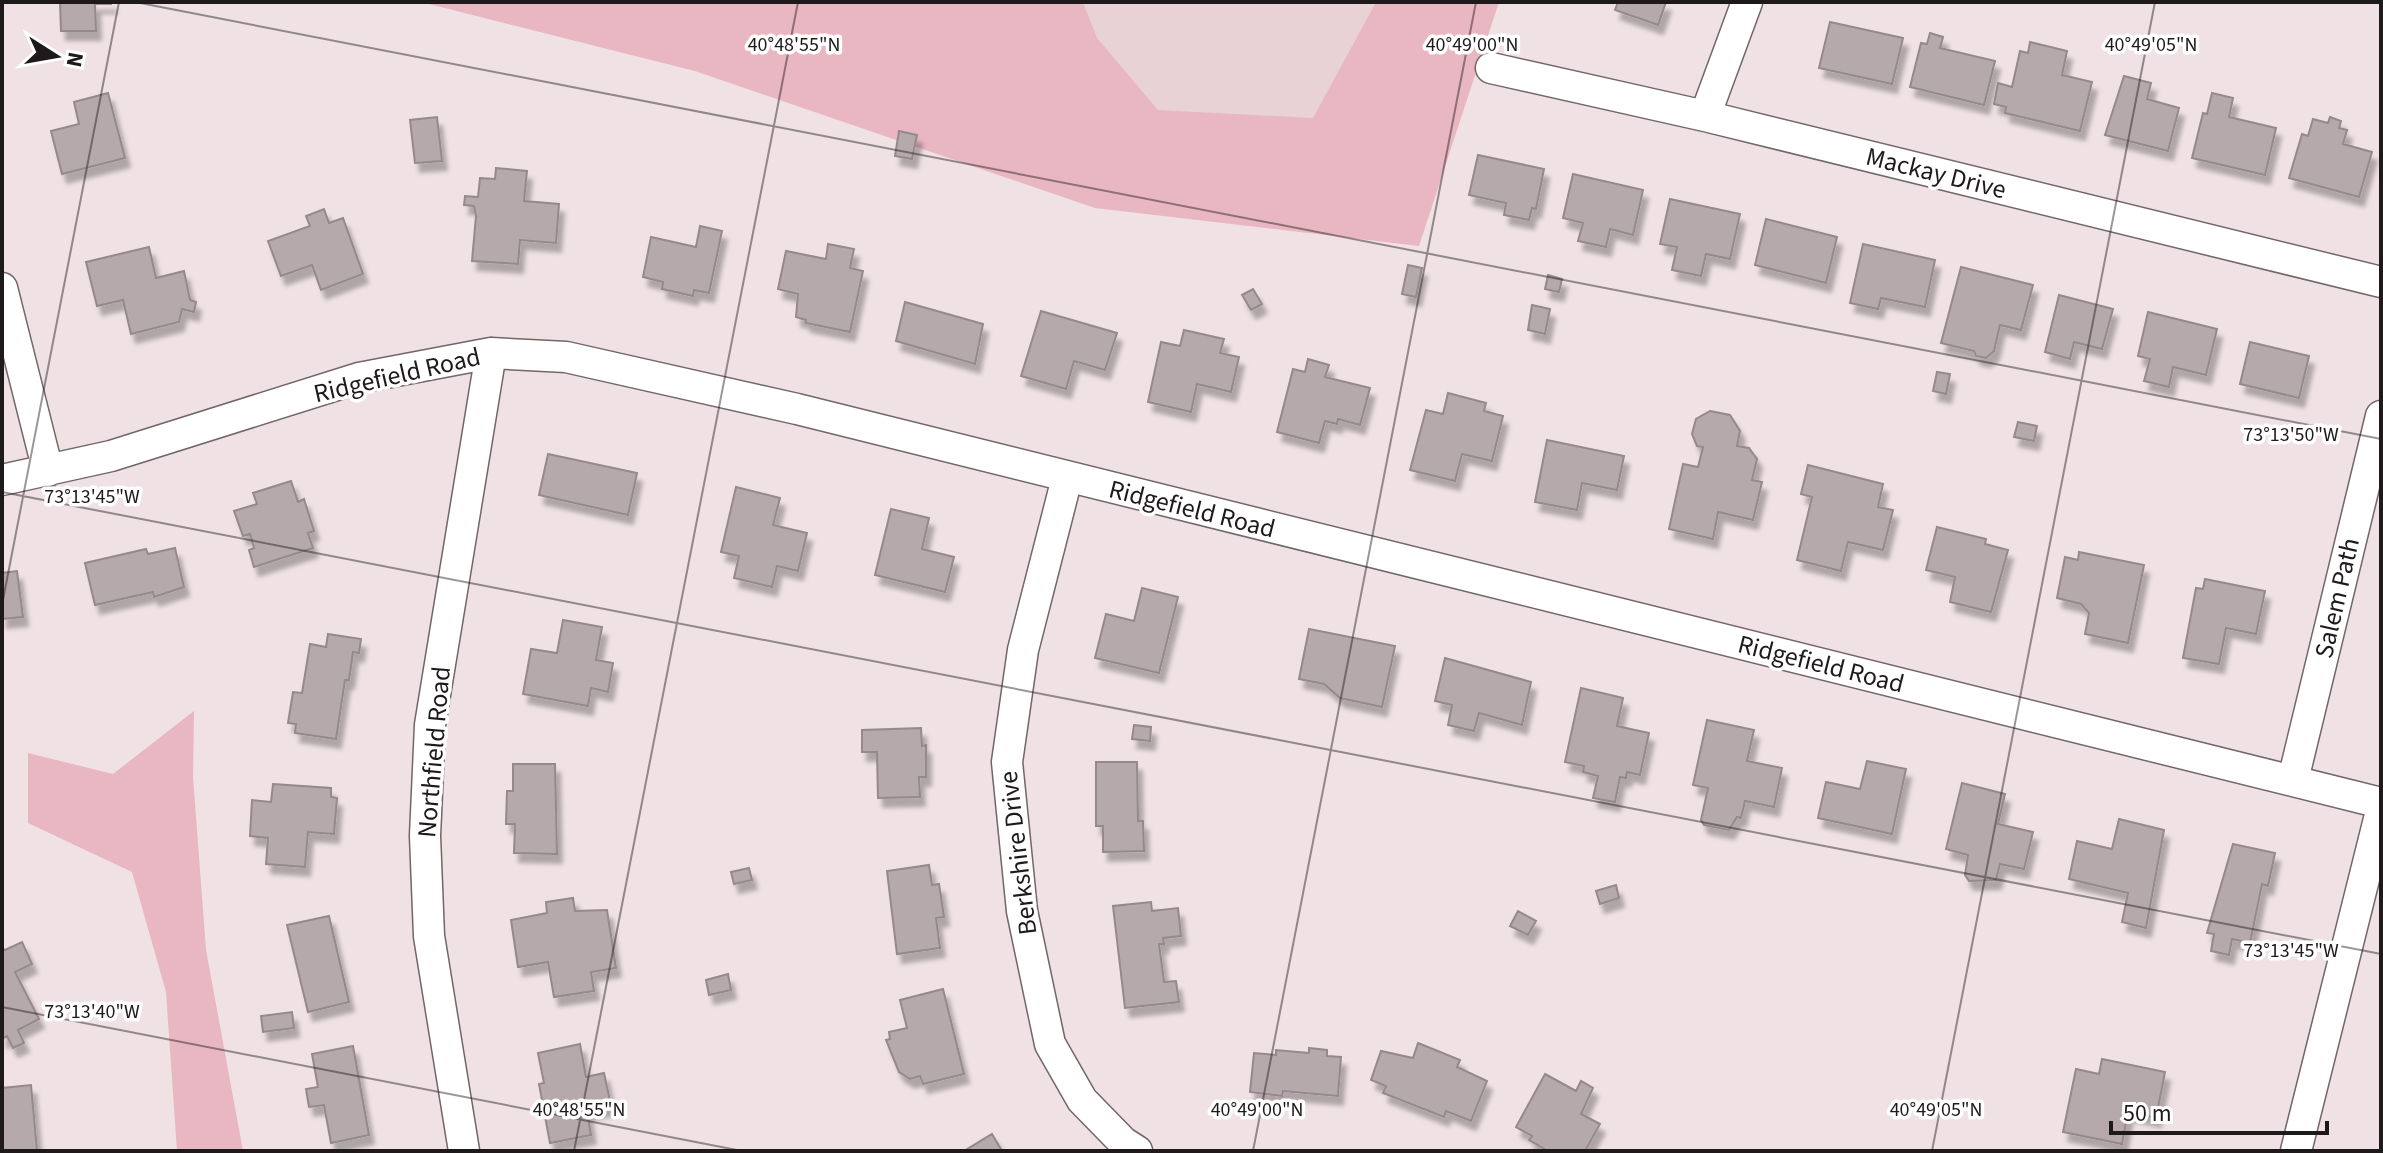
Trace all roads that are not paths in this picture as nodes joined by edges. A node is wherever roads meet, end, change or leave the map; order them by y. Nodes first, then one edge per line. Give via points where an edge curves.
1 (1747, 2) edge
2 (1491, 68) dead end
3 (1705, 116) junction
4 (2381, 282) edge
5 (2, 288) edge
6 (491, 353) junction
7 (2381, 416) edge
8 (48, 471) junction
9 (1067, 478) junction
10 (2, 480) edge
11 (2293, 780) junction
12 (2381, 803) edge
13 (2381, 811) edge
14 (464, 1151) edge
15 (1137, 1151) edge
16 (2296, 1151) edge

1 - 3 street
2 - 3 street, Mackay Drive
3 - 4 street, Mackay Drive
5 - 8 street
6 - 8 street, Ridgefield Road via 359,378
6 - 9 street, Ridgefield Road via 566,357 629,369
6 - 14 street, Northfield Road via 430,725 425,836 429,936
7 - 11 street, Salem Path
8 - 10 street, Ridgefield Road
9 - 11 street, Ridgefield Road
9 - 15 street, Berkshire Drive via 1023,650 1007,762 1022,911 1050,1044 1082,1100
11 - 12 street, Ridgefield Road
13 - 16 street

